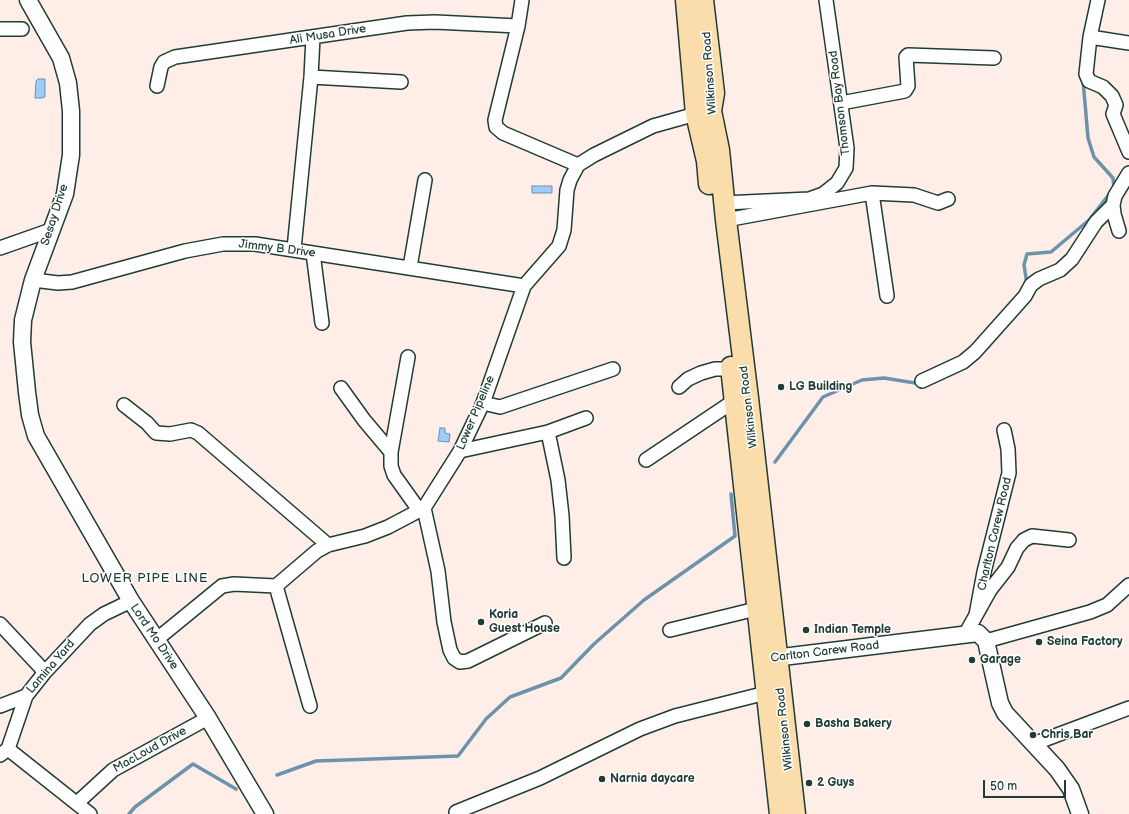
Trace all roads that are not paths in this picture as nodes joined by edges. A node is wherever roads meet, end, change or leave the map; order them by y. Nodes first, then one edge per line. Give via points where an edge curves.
1 (28, 0) edge
2 (522, 0) edge
3 (686, 0) edge
4 (704, 0) edge
5 (826, 0) edge
6 (1098, 0) edge
7 (518, 26) junction
8 (0, 29) edge
9 (22, 29) dead end
10 (313, 37) junction
11 (1090, 37) junction
12 (1129, 43) edge
13 (994, 58) dead end
14 (311, 77) junction
15 (401, 82) dead end
16 (157, 86) dead end
17 (841, 103) junction
18 (704, 112) junction
19 (1129, 152) edge
20 (578, 165) junction
21 (1129, 173) edge
22 (425, 180) dead end
23 (872, 193) junction
24 (948, 199) dead end
25 (1114, 205) junction
26 (725, 211) junction
27 (51, 230) junction
28 (1119, 231) dead end
29 (0, 248) edge
30 (294, 249) junction
31 (314, 253) junction
32 (410, 267) junction
33 (33, 280) junction
34 (524, 286) junction
35 (887, 296) dead end
36 (322, 322) dead end
37 (408, 357) dead end
38 (613, 369) dead end
39 (731, 370) junction
40 (922, 381) dead end
41 (679, 387) dead end
42 (341, 388) dead end
43 (734, 401) junction
44 (483, 403) junction
45 (124, 405) dead end
46 (586, 418) dead end
47 (1004, 430) dead end
48 (548, 432) junction
49 (36, 436) joint
50 (460, 451) junction
51 (391, 452) junction
52 (646, 460) dead end
53 (421, 509) junction
54 (1069, 540) dead end
55 (328, 545) junction
56 (564, 558) dead end
57 (1129, 585) edge
58 (276, 586) junction
59 (130, 601) junction
60 (756, 609) junction
61 (976, 615) junction
62 (545, 623) dead end
63 (0, 624) edge
64 (670, 630) dead end
65 (966, 633) junction
66 (984, 638) junction
67 (156, 640) junction
68 (770, 659) junction
69 (45, 672) junction
70 (766, 692) junction
71 (26, 696) junction
72 (0, 706) edge
73 (310, 706) dead end
74 (1129, 708) edge
75 (208, 718) junction
76 (1033, 744) junction
77 (4, 752) edge
78 (77, 803) junction
79 (456, 812) dead end
80 (90, 814) edge
81 (265, 814) edge
82 (780, 814) edge
83 (795, 814) edge
84 (1080, 814) edge

1 - 27 street, Sesay Drive via 61,58 69,90 72,155 65,194
2 - 7 street
3 - 18 main road, Wilkinson Road
4 - 18 main road, Wilkinson Road via 714,93
5 - 17 street, Thomson Bay Road
6 - 11 street
7 - 10 street, Ali Musa Drive via 421,23
7 - 20 street via 495,120 496,127 503,133
8 - 9 street
10 - 14 street
10 - 16 street, Ali Musa Drive via 175,57 164,62
11 - 12 street
11 - 19 street via 1086,74 1089,81 1112,96 1116,105 1113,114
13 - 17 street via 908,55 908,86 905,91
14 - 15 street
14 - 30 street
17 - 26 street, Thomson Bay Road via 847,148 846,168 837,183 810,200
18 - 20 street via 653,126
18 - 26 main road, Wilkinson Road via 719,150
18 - 39 main road, Wilkinson Road via 707,161
20 - 34 street, Lower Pipeline via 567,190 564,230 559,246
21 - 25 street via 1115,196
22 - 32 street
23 - 24 street via 914,195 938,203
23 - 26 street
23 - 35 street
25 - 28 street
25 - 40 street via 1096,222 1072,259 1060,270 1031,285 1025,296 975,352 963,362
26 - 68 main road, Wilkinson Road via 748,398
27 - 29 street
27 - 33 street, Sesay Drive
30 - 31 street, Jimmy B Drive
30 - 33 street, Jimmy B Drive via 255,244 223,244 185,251 72,282 58,284
31 - 32 street, Jimmy B Drive
31 - 36 street
32 - 34 street, Jimmy B Drive
33 - 49 street, Sesay Drive via 23,320 22,342 30,415
34 - 44 street, Lower Pipeline
37 - 51 street
38 - 44 street via 500,407
39 - 41 street via 715,369 701,372
39 - 43 main road, Wilkinson Road
42 - 51 street
43 - 52 street
43 - 60 main road, Wilkinson Road
44 - 50 street, Lower Pipeline
45 - 55 street via 156,433 170,434 191,430 198,433
46 - 48 street
47 - 61 street, Charlton Carew Road via 1009,473
48 - 50 street
48 - 56 street via 559,488
49 - 59 street, Lord Mo Drive
50 - 53 street, Lower Pipeline
51 - 53 street via 394,475
53 - 55 street, Lower Pipeline via 366,536
53 - 62 street via 438,571 444,622 454,658 460,662 468,661
54 - 61 street via 1032,536 1024,540
55 - 58 street, Lower Pipeline via 307,558
57 - 66 street via 1107,605 1090,612
58 - 67 street via 222,586
58 - 73 street
59 - 67 street, Lord Mo Drive
59 - 69 street, Lamina Yard via 90,624
60 - 64 street
60 - 68 main road, Wilkinson Road
61 - 65 street
63 - 69 street
65 - 66 street, Carlton Carew Road via 978,633
65 - 68 street, Carlton Carew Road
66 - 76 street via 1002,708 1012,723
67 - 75 street, Lord Mo Drive
68 - 70 main road, Wilkinson Road
68 - 83 main road, Wilkinson Road
69 - 71 street, Lamina Yard
70 - 79 street via 675,716 640,729 540,778
70 - 82 main road, Wilkinson Road
71 - 72 street
71 - 77 street, Lamina Yard
74 - 76 street
75 - 78 street, MacLoud Drive via 113,770
75 - 81 street, Lord Mo Drive
76 - 84 street via 1071,789
77 - 78 street
78 - 80 street

